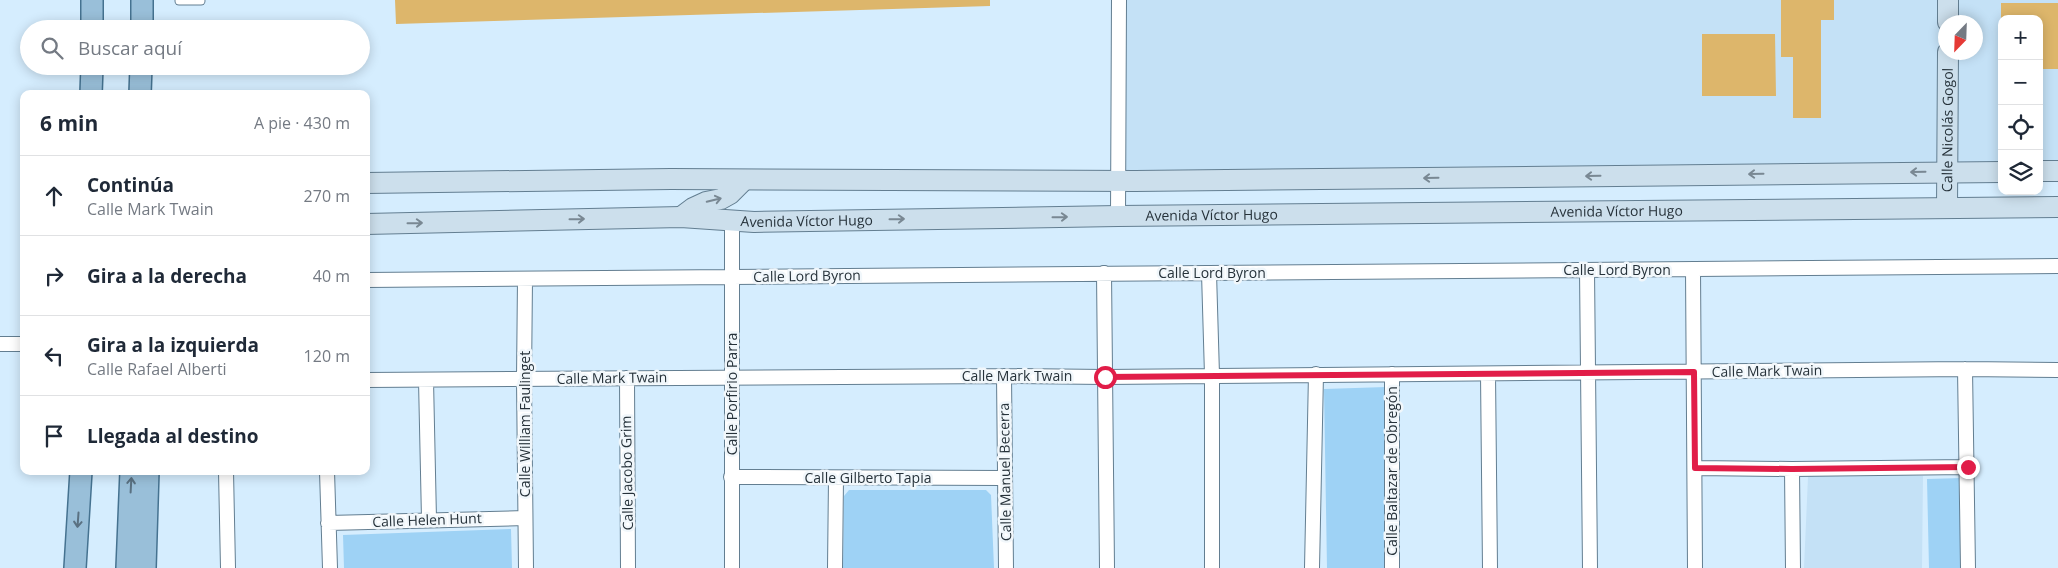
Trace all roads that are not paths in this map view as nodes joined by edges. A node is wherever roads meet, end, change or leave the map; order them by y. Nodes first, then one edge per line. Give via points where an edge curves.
1 (92, 0) edge
2 (142, 0) edge
3 (1119, 0) edge
4 (1948, 0) edge
5 (179, 1) edge
6 (201, 1) edge
7 (1948, 15) edge
8 (92, 20) edge
9 (142, 20) edge
10 (1948, 60) edge
11 (92, 75) edge
12 (141, 75) edge
13 (91, 90) edge
14 (140, 90) edge
15 (2043, 171) edge
16 (2058, 171) edge
17 (1948, 172) junction
18 (1998, 172) edge
19 (744, 180) junction
20 (1118, 180) junction
21 (370, 183) edge
22 (2058, 207) edge
23 (1947, 208) junction
24 (1118, 216) junction
25 (681, 217) junction
26 (732, 221) junction
27 (370, 224) edge
28 (2058, 266) edge
29 (1694, 269) junction
30 (1586, 270) junction
31 (1104, 273) junction
32 (1209, 273) junction
33 (732, 276) junction
34 (525, 279) junction
35 (370, 280) edge
36 (0, 344) edge
37 (20, 344) edge
38 (1965, 369) junction
39 (2058, 370) edge
40 (1694, 372) junction
41 (1587, 373) junction
42 (1316, 374) junction
43 (1392, 374) junction
44 (1488, 374) junction
45 (1212, 375) junction
46 (1004, 376) junction
47 (1105, 377) junction
48 (627, 378) junction
49 (732, 378) junction
50 (524, 379) junction
51 (370, 380) edge
52 (426, 380) junction
53 (1968, 467) junction
54 (1695, 468) junction
55 (1792, 469) junction
56 (81, 475) edge
57 (131, 475) edge
58 (148, 475) edge
59 (226, 475) edge
60 (327, 475) edge
61 (731, 477) junction
62 (1004, 478) junction
63 (836, 479) junction
64 (525, 518) junction
65 (429, 520) junction
66 (328, 523) junction
67 (75, 568) edge
68 (127, 568) edge
69 (145, 568) edge
70 (228, 568) edge
71 (330, 568) edge
72 (526, 568) edge
73 (628, 568) edge
74 (732, 568) edge
75 (835, 568) edge
76 (1006, 568) edge
77 (1107, 568) edge
78 (1212, 568) edge
79 (1312, 568) edge
80 (1392, 568) edge
81 (1490, 568) edge
82 (1590, 568) edge
83 (1695, 568) edge
84 (1792, 568) edge
85 (1968, 568) edge

1 - 8 main road
2 - 9 main road
3 - 20 street
4 - 7 street
5 - 6 lane
10 - 17 street, Calle Nicolás Gogol
11 - 13 main road
12 - 14 main road
15 - 16 street
17 - 18 street
17 -> 20 street
17 - 23 street, Calle Nicolás Gogol
19 - 20 street
19 - 21 street
25 -> 19 street via 693,208 730,194
20 - 24 street
22 - 23 street, Avenida Víctor Hugo
23 - 24 street, Avenida Víctor Hugo
26 -> 24 street, Avenida Víctor Hugo
25 - 26 street, Avenida Víctor Hugo
27 -> 25 street, Avenida Víctor Hugo
26 - 33 street, Calle Porfirio Parra
28 - 29 street, Calle Lord Byron
29 - 30 street, Calle Lord Byron
29 - 40 street
30 - 32 street, Calle Lord Byron
30 - 41 street
31 - 32 street, Calle Lord Byron
31 - 33 street, Calle Lord Byron
31 - 47 street
32 - 45 street
33 - 34 street, Calle Lord Byron
33 - 49 street, Calle Porfirio Parra
34 - 35 street, Calle Lord Byron
34 - 50 street, Calle William Faulinget
36 - 37 street
38 - 39 street, Calle Mark Twain
38 - 40 street, Calle Mark Twain
38 - 53 street
40 - 41 street, Calle Mark Twain
40 - 54 street
41 - 44 street, Calle Mark Twain
41 - 82 street
42 - 43 street, Calle Mark Twain
42 - 45 street, Calle Mark Twain
42 - 79 street
43 - 44 street, Calle Mark Twain
43 - 80 street, Calle Baltazar de Obregón
44 - 81 street
45 - 47 street, Calle Mark Twain
45 - 78 street
46 - 47 street, Calle Mark Twain
46 - 49 street, Calle Mark Twain
46 - 62 street, Calle Manuel Becerra
47 - 77 street
48 - 49 street, Calle Mark Twain
48 - 50 street, Calle Mark Twain
48 - 73 street, Calle Jacobo Grim
49 - 61 street, Calle Porfirio Parra
50 - 52 street, Calle Mark Twain
50 - 64 street, Calle William Faulinget
51 - 52 street, Calle Mark Twain
52 - 65 street
53 - 55 street
53 - 85 street
54 - 55 street
54 - 83 street
55 - 84 street
56 -> 67 main road
68 -> 57 main road
58 - 69 main road
59 - 70 street
60 - 66 street
61 - 63 street, Calle Gilberto Tapia
61 - 74 street, Calle Porfirio Parra
62 - 63 street, Calle Gilberto Tapia
62 - 76 street, Calle Manuel Becerra
63 - 75 street
64 - 65 street, Calle Helen Hunt
64 - 72 street, Calle William Faulinget
65 - 66 street, Calle Helen Hunt
66 - 71 street

